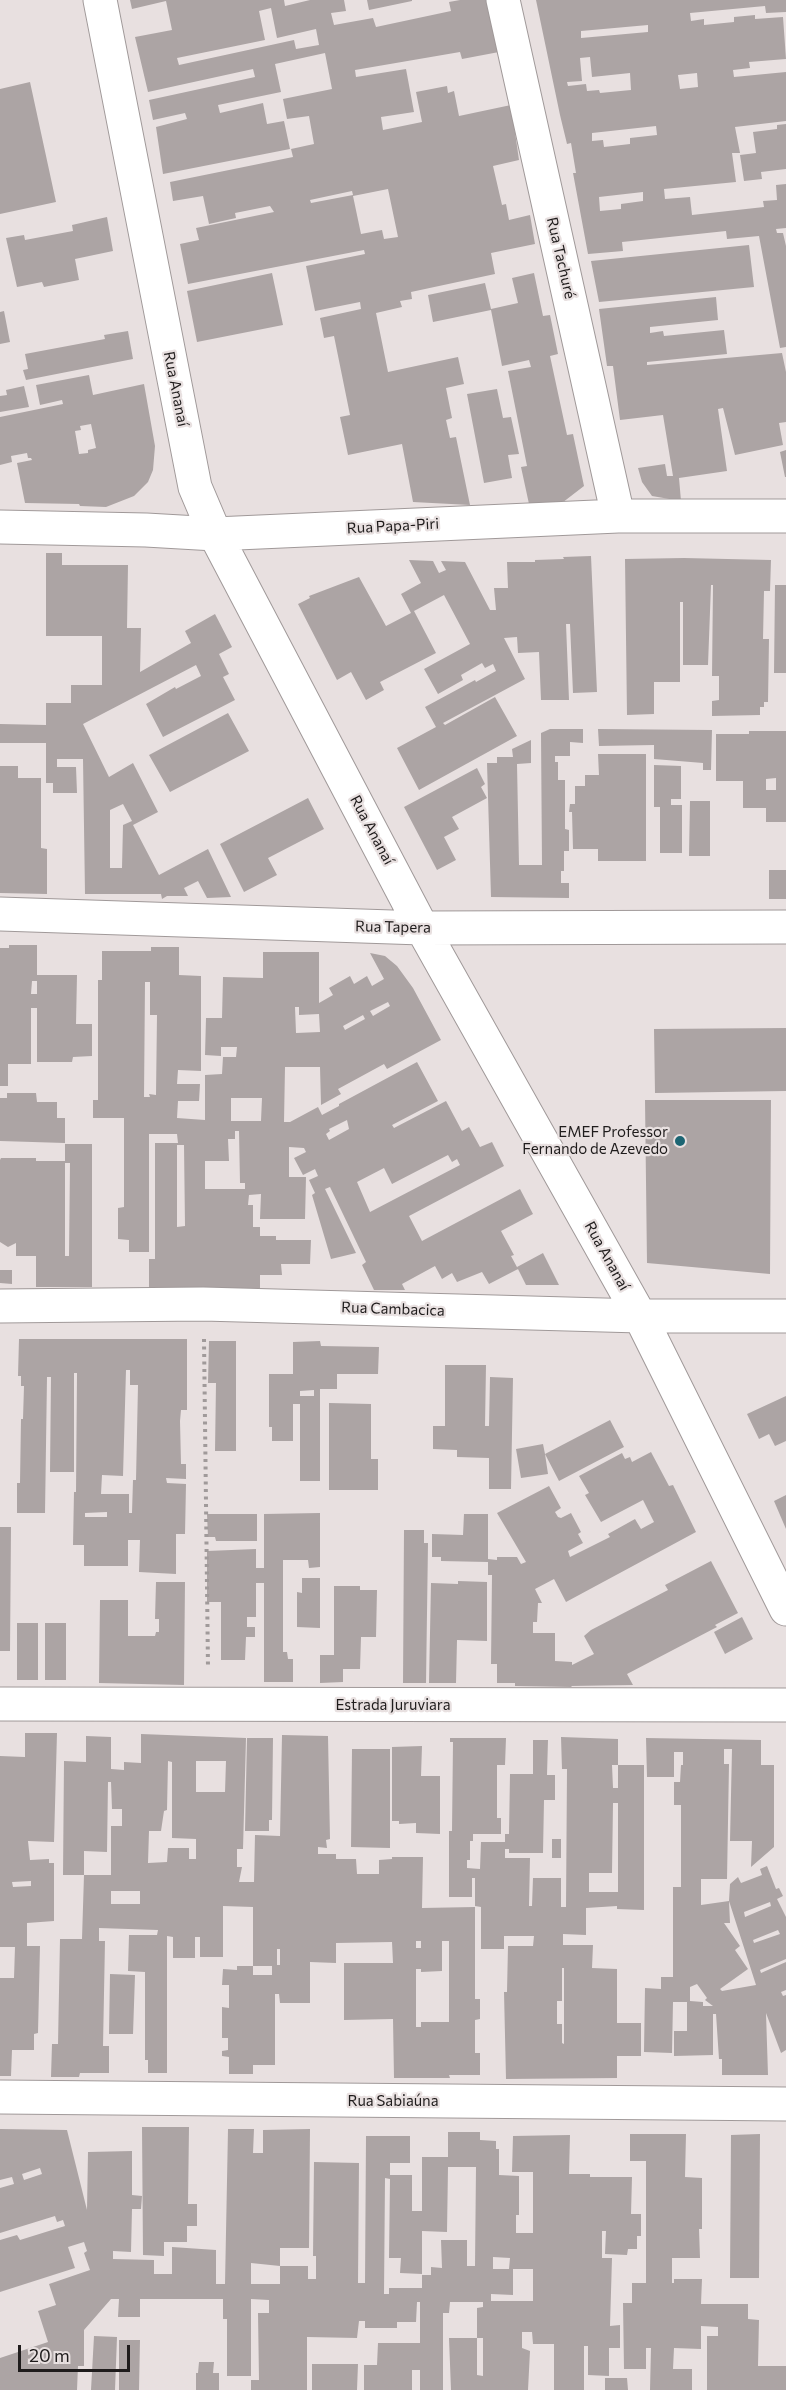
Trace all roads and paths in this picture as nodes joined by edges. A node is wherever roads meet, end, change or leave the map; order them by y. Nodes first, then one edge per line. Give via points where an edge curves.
1 (100, 0) edge
2 (503, 0) edge
3 (618, 516) junction
4 (786, 516) edge
5 (0, 527) edge
6 (215, 534) junction
7 (0, 914) edge
8 (786, 927) edge
9 (422, 928) junction
10 (203, 1304) junction
11 (0, 1306) edge
12 (640, 1316) junction
13 (786, 1316) edge
14 (786, 1609) edge
15 (0, 1704) edge
16 (208, 1704) junction
17 (786, 1705) edge
18 (0, 2097) edge
19 (786, 2104) edge

1 - 6 street, Rua Ananaí via 195,487
2 - 3 street, Rua Tachuré
3 - 4 street, Rua Papa-Piri
3 - 6 street, Rua Papa-Piri
5 - 6 street, Rua Papa-Piri
6 - 9 street, Rua Ananaí
7 - 9 street, Rua Tapera
8 - 9 street, Rua Tapera
9 - 12 street, Rua Ananaí
10 - 11 street, Rua Cambacica
10 - 12 street, Rua Cambacica
10 - 16 path
12 - 13 street, Rua Cambacica
12 - 14 street, Rua Ananaí
15 - 16 street, Estrada Juruviara
16 - 17 street, Estrada Juruviara
18 - 19 street, Rua Sabiaúna

